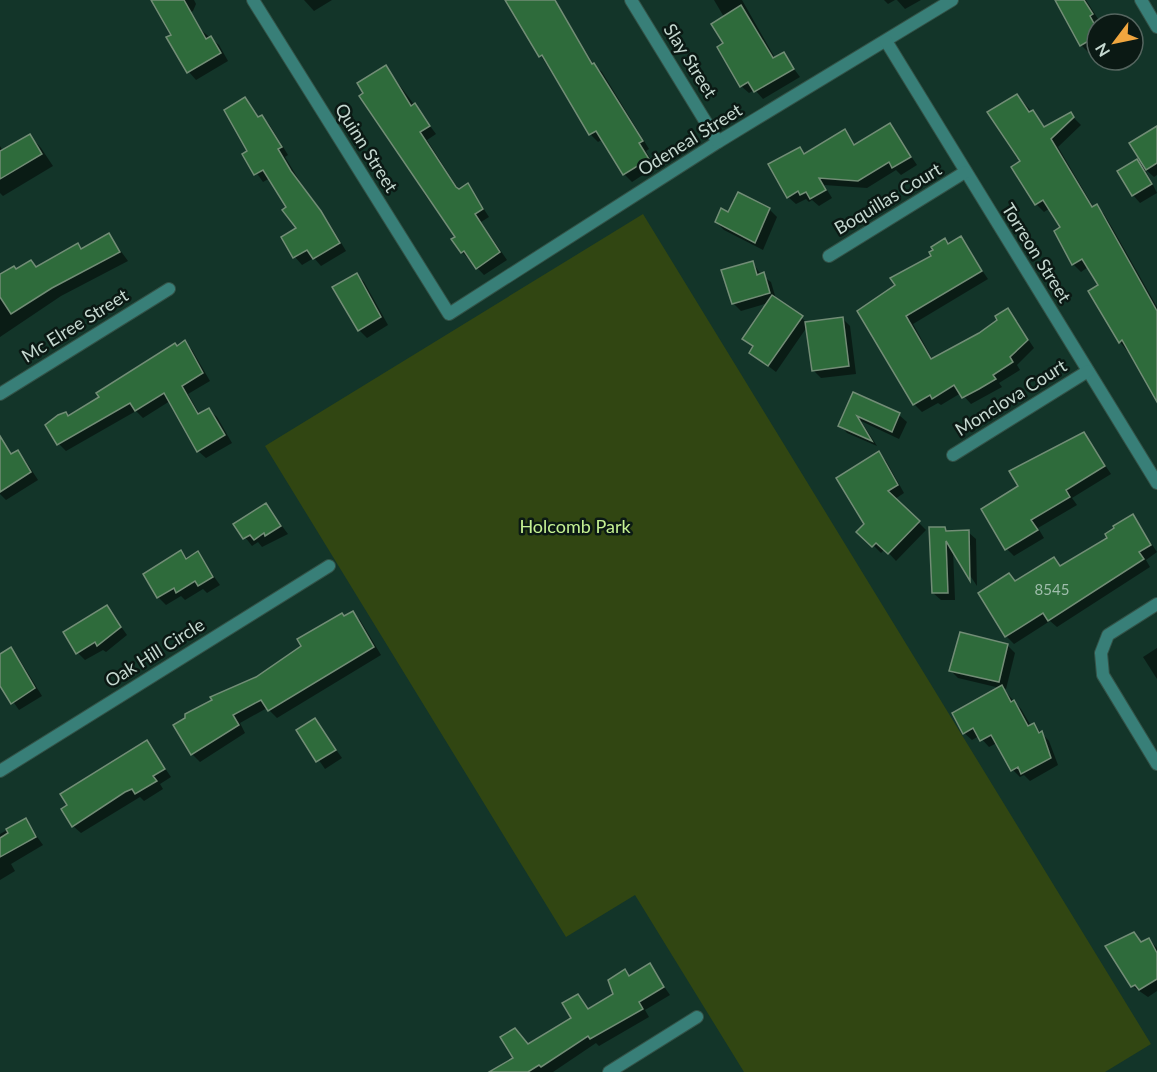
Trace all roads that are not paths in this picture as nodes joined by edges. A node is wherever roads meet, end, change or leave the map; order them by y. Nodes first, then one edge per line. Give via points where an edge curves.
1 (253, 0) edge
2 (631, 0) edge
3 (952, 0) edge
4 (1141, 0) edge
5 (1157, 27) edge
6 (886, 41) junction
7 (718, 142) junction
8 (965, 172) junction
9 (829, 256) dead end
10 (169, 289) dead end
11 (449, 314) joint
12 (1088, 371) junction
13 (0, 394) edge
14 (953, 455) dead end
15 (1157, 483) edge
16 (329, 566) dead end
17 (1157, 604) edge
18 (1157, 764) edge
19 (0, 771) edge
20 (698, 1017) dead end
21 (609, 1072) edge

1 - 11 street, Quinn Street
2 - 7 street, Slay Street
3 - 6 street, Odeneal Street
4 - 5 street
6 - 7 street, Odeneal Street
6 - 8 street, Torreon Street
7 - 11 street, Odeneal Street
8 - 9 street, Boquillas Court
8 - 12 street, Torreon Street
10 - 13 street, Mc Elree Street
12 - 14 street, Monclova Court
12 - 15 street, Torreon Street
16 - 19 street, Oak Hill Circle
17 - 18 street via 1108,635 1101,653 1103,675
20 - 21 street

